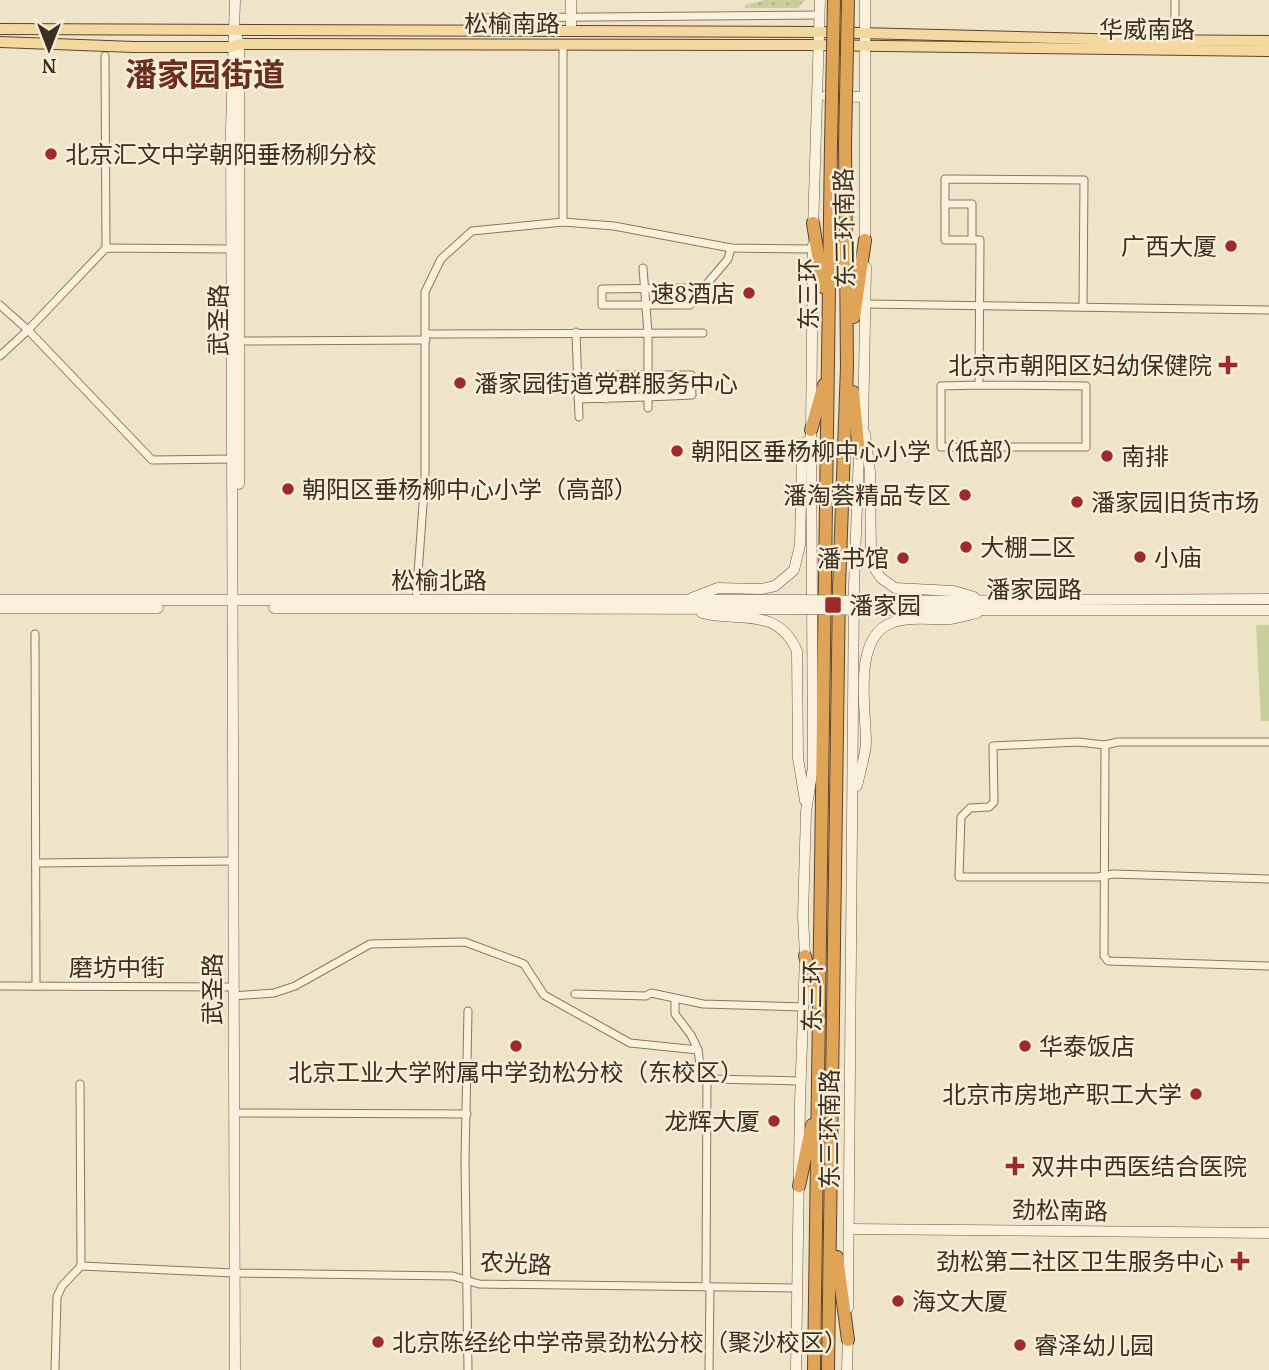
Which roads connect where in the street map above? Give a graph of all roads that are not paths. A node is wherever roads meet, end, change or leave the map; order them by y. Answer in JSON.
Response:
{"nodes":[{"id":1,"x":235,"y":0,"type":"edge"},
{"id":2,"x":571,"y":0,"type":"edge"},
{"id":3,"x":820,"y":0,"type":"edge"},
{"id":4,"x":834,"y":0,"type":"edge"},
{"id":5,"x":848,"y":0,"type":"edge"},
{"id":6,"x":865,"y":0,"type":"edge"},
{"id":7,"x":1175,"y":0,"type":"edge"},
{"id":8,"x":820,"y":15,"type":"junction"},
{"id":9,"x":571,"y":17,"type":"junction"},
{"id":10,"x":469,"y":18,"type":"dead end"},
{"id":11,"x":0,"y":29,"type":"edge"},
{"id":12,"x":235,"y":31,"type":"junction"},
{"id":13,"x":571,"y":31,"type":"junction"},
{"id":14,"x":820,"y":32,"type":"junction"},
{"id":15,"x":865,"y":33,"type":"junction"},
{"id":16,"x":1175,"y":41,"type":"junction"},
{"id":17,"x":1269,"y":41,"type":"edge"},
{"id":18,"x":0,"y":42,"type":"edge"},
{"id":19,"x":563,"y":44,"type":"junction"},
{"id":20,"x":820,"y":45,"type":"junction"},
{"id":21,"x":235,"y":46,"type":"junction"},
{"id":22,"x":865,"y":47,"type":"junction"},
{"id":23,"x":1025,"y":49,"type":"joint"},
{"id":24,"x":1269,"y":51,"type":"edge"},
{"id":25,"x":105,"y":56,"type":"dead end"},
{"id":26,"x":819,"y":96,"type":"junction"},
{"id":27,"x":864,"y":97,"type":"junction"},
{"id":28,"x":945,"y":204,"type":"junction"},
{"id":29,"x":563,"y":222,"type":"junction"},
{"id":30,"x":813,"y":223,"type":"junction"},
{"id":31,"x":865,"y":240,"type":"junction"},
{"id":32,"x":972,"y":240,"type":"junction"},
{"id":33,"x":106,"y":248,"type":"junction"},
{"id":34,"x":731,"y":248,"type":"junction"},
{"id":35,"x":232,"y":249,"type":"junction"},
{"id":36,"x":813,"y":249,"type":"junction"},
{"id":37,"x":643,"y":268,"type":"dead end"},
{"id":38,"x":644,"y":288,"type":"junction"},
{"id":39,"x":690,"y":288,"type":"junction"},
{"id":40,"x":646,"y":304,"type":"junction"},
{"id":41,"x":866,"y":304,"type":"junction"},
{"id":42,"x":0,"y":305,"type":"edge"},
{"id":43,"x":979,"y":306,"type":"junction"},
{"id":44,"x":1083,"y":307,"type":"junction"},
{"id":45,"x":1269,"y":310,"type":"edge"},
{"id":46,"x":829,"y":322,"type":"junction"},
{"id":47,"x":28,"y":330,"type":"junction"},
{"id":48,"x":576,"y":332,"type":"junction"},
{"id":49,"x":648,"y":333,"type":"junction"},
{"id":50,"x":703,"y":333,"type":"dead end"},
{"id":51,"x":426,"y":337,"type":"junction"},
{"id":52,"x":239,"y":341,"type":"junction"},
{"id":53,"x":848,"y":341,"type":"junction"},
{"id":54,"x":0,"y":356,"type":"edge"},
{"id":55,"x":847,"y":366,"type":"junction"},
{"id":56,"x":829,"y":368,"type":"junction"},
{"id":57,"x":648,"y":376,"type":"junction"},
{"id":58,"x":979,"y":385,"type":"junction"},
{"id":59,"x":648,"y":397,"type":"junction"},
{"id":60,"x":578,"y":399,"type":"junction"},
{"id":61,"x":606,"y":399,"type":"junction"},
{"id":62,"x":648,"y":408,"type":"dead end"},
{"id":63,"x":579,"y":417,"type":"dead end"},
{"id":64,"x":863,"y":427,"type":"junction"},
{"id":65,"x":811,"y":430,"type":"junction"},
{"id":66,"x":859,"y":454,"type":"junction"},
{"id":67,"x":232,"y":459,"type":"junction"},
{"id":68,"x":832,"y":588,"type":"junction"},
{"id":69,"x":0,"y":600,"type":"edge"},
{"id":70,"x":984,"y":600,"type":"junction"},
{"id":71,"x":1269,"y":600,"type":"edge"},
{"id":72,"x":416,"y":601,"type":"junction"},
{"id":73,"x":234,"y":604,"type":"junction"},
{"id":74,"x":687,"y":605,"type":"junction"},
{"id":75,"x":878,"y":605,"type":"junction"},
{"id":76,"x":0,"y":608,"type":"edge"},
{"id":77,"x":992,"y":609,"type":"junction"},
{"id":78,"x":1269,"y":610,"type":"edge"},
{"id":79,"x":832,"y":623,"type":"junction"},
{"id":80,"x":35,"y":635,"type":"dead end"},
{"id":81,"x":1269,"y":742,"type":"edge"},
{"id":82,"x":1105,"y":745,"type":"junction"},
{"id":83,"x":853,"y":803,"type":"junction"},
{"id":84,"x":806,"y":812,"type":"junction"},
{"id":85,"x":233,"y":861,"type":"junction"},
{"id":86,"x":36,"y":863,"type":"junction"},
{"id":87,"x":1105,"y":875,"type":"junction"},
{"id":88,"x":1269,"y":879,"type":"edge"},
{"id":89,"x":805,"y":956,"type":"junction"},
{"id":90,"x":1269,"y":966,"type":"edge"},
{"id":91,"x":0,"y":986,"type":"edge"},
{"id":92,"x":36,"y":986,"type":"junction"},
{"id":93,"x":233,"y":991,"type":"junction"},
{"id":94,"x":575,"y":995,"type":"dead end"},
{"id":95,"x":675,"y":1000,"type":"junction"},
{"id":96,"x":803,"y":1007,"type":"junction"},
{"id":97,"x":819,"y":1008,"type":"junction"},
{"id":98,"x":468,"y":1011,"type":"dead end"},
{"id":99,"x":698,"y":1051,"type":"junction"},
{"id":100,"x":706,"y":1071,"type":"junction"},
{"id":101,"x":800,"y":1081,"type":"junction"},
{"id":102,"x":80,"y":1084,"type":"dead end"},
{"id":103,"x":818,"y":1097,"type":"junction"},
{"id":104,"x":234,"y":1113,"type":"junction"},
{"id":105,"x":467,"y":1114,"type":"junction"},
{"id":106,"x":799,"y":1186,"type":"junction"},
{"id":107,"x":832,"y":1213,"type":"junction"},
{"id":108,"x":850,"y":1229,"type":"junction"},
{"id":109,"x":1269,"y":1233,"type":"edge"},
{"id":110,"x":81,"y":1266,"type":"junction"},
{"id":111,"x":234,"y":1273,"type":"junction"},
{"id":112,"x":466,"y":1280,"type":"junction"},
{"id":113,"x":708,"y":1287,"type":"junction"},
{"id":114,"x":797,"y":1288,"type":"junction"},
{"id":115,"x":848,"y":1340,"type":"junction"},
{"id":116,"x":55,"y":1370,"type":"edge"},
{"id":117,"x":234,"y":1370,"type":"edge"},
{"id":118,"x":468,"y":1370,"type":"edge"},
{"id":119,"x":709,"y":1370,"type":"edge"},
{"id":120,"x":796,"y":1370,"type":"edge"},
{"id":121,"x":814,"y":1370,"type":"edge"},
{"id":122,"x":828,"y":1370,"type":"edge"},
{"id":123,"x":847,"y":1370,"type":"edge"}],
"edges":[{"from":1,"to":12,"type":"street"},
{"from":2,"to":9,"type":"street"},
{"from":3,"to":8,"type":"street","name":"东三环南路"},
{"from":4,"to":46,"type":"highway","name":"东三环","bridge":true},
{"from":5,"to":53,"type":"highway","name":"东三环","bridge":true},
{"from":6,"to":15,"type":"street","name":"东三环南路"},
{"from":7,"to":16,"type":"street"},
{"from":8,"to":9,"type":"street"},
{"from":8,"to":14,"type":"street","name":"东三环南路"},
{"from":9,"to":10,"type":"street"},
{"from":9,"to":13,"type":"street"},
{"from":11,"to":12,"type":"main road","name":"松榆南路"},
{"from":12,"to":13,"type":"main road","name":"松榆南路"},
{"from":12,"to":21,"type":"street"},
{"from":13,"to":14,"type":"main road","name":"松榆南路"},
{"from":14,"to":15,"type":"main road","name":"松榆南路"},
{"from":14,"to":20,"type":"street","name":"东三环南路"},
{"from":15,"to":16,"type":"main road","name":"华威南路"},
{"from":15,"to":22,"type":"street","name":"东三环南路"},
{"from":16,"to":17,"type":"main road","name":"华威南路"},
{"from":18,"to":21,"type":"main road","name":"松榆南路"},
{"from":19,"to":20,"type":"main road","name":"松榆南路"},
{"from":19,"to":21,"type":"main road","name":"松榆南路"},
{"from":19,"to":29,"type":"street"},
{"from":20,"to":22,"type":"main road","name":"松榆南路"},
{"from":20,"to":26,"type":"street","name":"东三环南路"},
{"from":21,"to":35,"type":"street","name":"武圣路"},
{"from":21,"to":52,"type":"street","name":"武圣路"},
{"from":22,"to":23,"type":"main road","name":"松榆南路"},
{"from":22,"to":27,"type":"street","name":"东三环南路"},
{"from":23,"to":24,"type":"main road","name":"华威南路"},
{"from":25,"to":33,"type":"street"},
{"from":26,"to":27,"type":"street"},
{"from":26,"to":30,"type":"street","name":"东三环南路"},
{"from":27,"to":31,"type":"street","name":"东三环南路"},
{"from":28,"to":32,"type":"street"},
{"from":28,"to":32,"type":"street"},
{"from":28,"to":44,"type":"street"},
{"from":29,"to":34,"type":"street"},
{"from":29,"to":51,"type":"street"},
{"from":30,"to":36,"type":"street","name":"东三环南路"},
{"from":30,"to":46,"type":"highway"},
{"from":31,"to":41,"type":"street","name":"东三环南路"},
{"from":31,"to":53,"type":"highway"},
{"from":32,"to":43,"type":"street"},
{"from":33,"to":35,"type":"street"},
{"from":33,"to":47,"type":"street"},
{"from":34,"to":36,"type":"street"},
{"from":34,"to":39,"type":"street"},
{"from":35,"to":67,"type":"street","name":"武圣路"},
{"from":36,"to":65,"type":"street","name":"东三环南路"},
{"from":37,"to":38,"type":"street"},
{"from":38,"to":39,"type":"street"},
{"from":38,"to":40,"type":"street"},
{"from":38,"to":40,"type":"street"},
{"from":39,"to":40,"type":"street"},
{"from":40,"to":49,"type":"street"},
{"from":41,"to":43,"type":"street"},
{"from":41,"to":64,"type":"street","name":"东三环南路"},
{"from":42,"to":47,"type":"street"},
{"from":43,"to":44,"type":"street"},
{"from":43,"to":58,"type":"street"},
{"from":44,"to":45,"type":"street"},
{"from":46,"to":56,"type":"highway","name":"东三环"},
{"from":47,"to":54,"type":"street"},
{"from":47,"to":67,"type":"street"},
{"from":48,"to":49,"type":"street"},
{"from":48,"to":51,"type":"street"},
{"from":48,"to":60,"type":"street"},
{"from":49,"to":50,"type":"street"},
{"from":49,"to":57,"type":"street"},
{"from":51,"to":52,"type":"street"},
{"from":51,"to":72,"type":"street"},
{"from":52,"to":73,"type":"street","name":"武圣路"},
{"from":53,"to":55,"type":"highway","name":"东三环"},
{"from":55,"to":66,"type":"highway"},
{"from":55,"to":68,"type":"highway","name":"东三环"},
{"from":56,"to":65,"type":"highway"},
{"from":56,"to":68,"type":"highway","name":"东三环"},
{"from":57,"to":59,"type":"street"},
{"from":57,"to":59,"type":"street"},
{"from":57,"to":61,"type":"street"},
{"from":58,"to":58,"type":"street"},
{"from":59,"to":61,"type":"street"},
{"from":59,"to":62,"type":"street"},
{"from":60,"to":61,"type":"street"},
{"from":60,"to":63,"type":"street"},
{"from":64,"to":66,"type":"street","name":"东三环南路"},
{"from":64,"to":70,"type":"street"},
{"from":65,"to":74,"type":"street"},
{"from":65,"to":84,"type":"street"},
{"from":66,"to":83,"type":"street","name":"东三环南路"},
{"from":67,"to":73,"type":"street","name":"武圣路"},
{"from":68,"to":79,"type":"highway"},
{"from":69,"to":73,"type":"street","name":"松榆北路"},
{"from":70,"to":71,"type":"street","name":"潘家园路"},
{"from":70,"to":75,"type":"street","name":"潘家园路"},
{"from":72,"to":73,"type":"street","name":"松榆北路"},
{"from":72,"to":74,"type":"street","name":"松榆北路"},
{"from":73,"to":74,"type":"street","name":"松榆北路"},
{"from":73,"to":76,"type":"street","name":"松榆北路"},
{"from":73,"to":85,"type":"street","name":"武圣路"},
{"from":74,"to":75,"type":"street","name":"松榆北路","bridge":true},
{"from":74,"to":84,"type":"street"},
{"from":75,"to":77,"type":"street","name":"潘家园路"},
{"from":77,"to":78,"type":"street","name":"潘家园路"},
{"from":77,"to":83,"type":"street"},
{"from":79,"to":97,"type":"highway","name":"东三环"},
{"from":79,"to":107,"type":"highway","name":"东三环"},
{"from":80,"to":86,"type":"street"},
{"from":81,"to":82,"type":"street"},
{"from":82,"to":87,"type":"street"},
{"from":82,"to":87,"type":"street"},
{"from":83,"to":108,"type":"street","name":"东三环南路"},
{"from":84,"to":89,"type":"street","name":"东三环南路"},
{"from":85,"to":86,"type":"street"},
{"from":85,"to":93,"type":"street","name":"武圣路"},
{"from":86,"to":92,"type":"street"},
{"from":87,"to":88,"type":"street"},
{"from":87,"to":90,"type":"street"},
{"from":89,"to":96,"type":"street","name":"东三环南路"},
{"from":89,"to":97,"type":"highway"},
{"from":91,"to":92,"type":"street","name":"磨坊中街"},
{"from":92,"to":93,"type":"street","name":"磨坊中街"},
{"from":93,"to":99,"type":"street","name":"磨坊中街"},
{"from":93,"to":104,"type":"street","name":"武圣路"},
{"from":94,"to":95,"type":"street"},
{"from":95,"to":96,"type":"street"},
{"from":95,"to":99,"type":"street"},
{"from":96,"to":101,"type":"street","name":"东三环南路"},
{"from":97,"to":103,"type":"highway","name":"东三环"},
{"from":98,"to":105,"type":"street"},
{"from":99,"to":100,"type":"street"},
{"from":100,"to":101,"type":"street"},
{"from":100,"to":113,"type":"street"},
{"from":101,"to":106,"type":"street","name":"东三环南路"},
{"from":102,"to":110,"type":"street"},
{"from":103,"to":106,"type":"highway"},
{"from":103,"to":121,"type":"highway","name":"东三环"},
{"from":104,"to":105,"type":"street"},
{"from":104,"to":111,"type":"street","name":"武圣路"},
{"from":105,"to":112,"type":"street"},
{"from":106,"to":114,"type":"street","name":"东三环南路"},
{"from":107,"to":115,"type":"highway"},
{"from":107,"to":122,"type":"highway","name":"东三环"},
{"from":108,"to":109,"type":"street","name":"劲松南路"},
{"from":108,"to":115,"type":"street","name":"东三环南路"},
{"from":110,"to":111,"type":"street","name":"农光路"},
{"from":110,"to":116,"type":"street"},
{"from":111,"to":112,"type":"street","name":"农光路"},
{"from":111,"to":117,"type":"street","name":"武圣路"},
{"from":112,"to":113,"type":"street","name":"农光路"},
{"from":112,"to":118,"type":"street"},
{"from":113,"to":114,"type":"street","name":"农光路"},
{"from":113,"to":119,"type":"street"},
{"from":114,"to":120,"type":"street","name":"东三环南路"},
{"from":115,"to":123,"type":"street","name":"东三环南路"}]}
